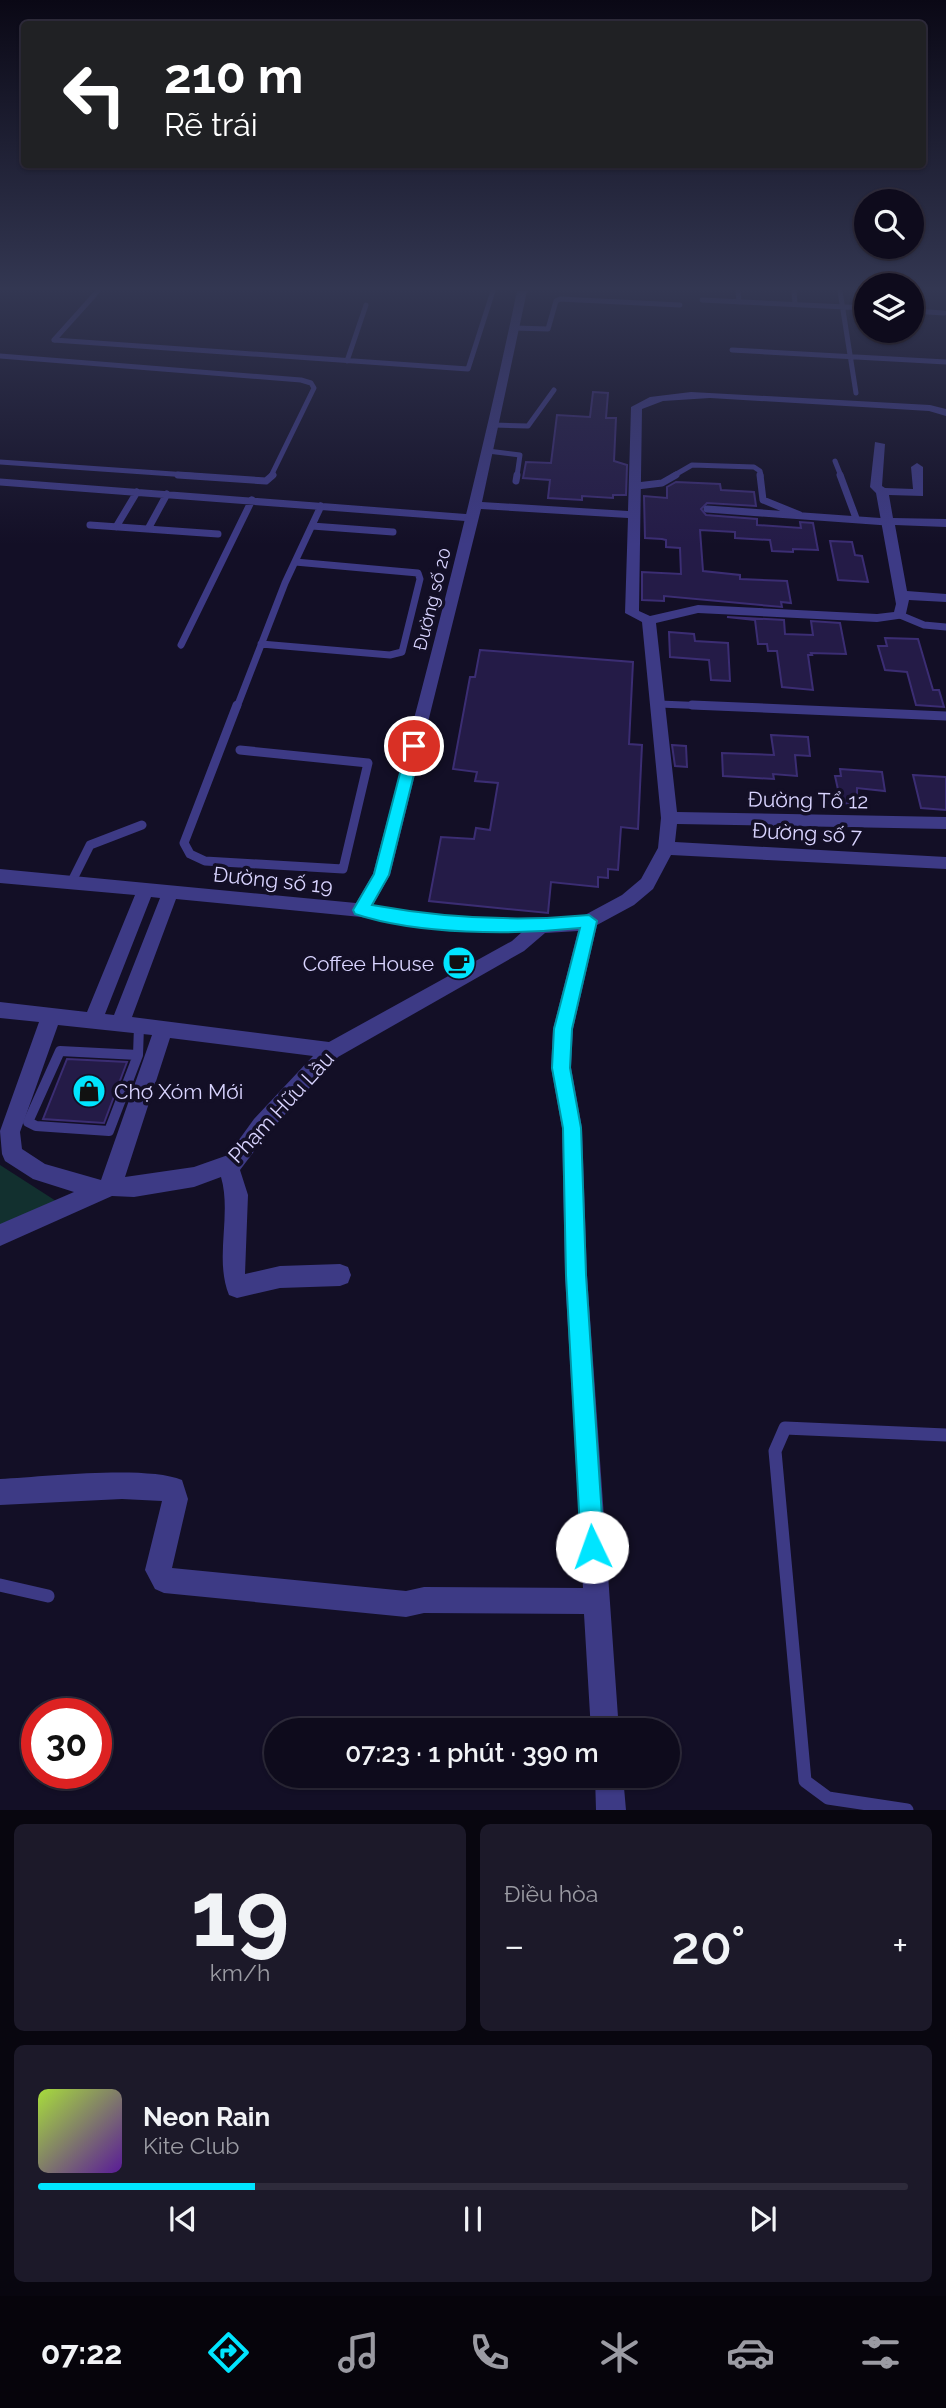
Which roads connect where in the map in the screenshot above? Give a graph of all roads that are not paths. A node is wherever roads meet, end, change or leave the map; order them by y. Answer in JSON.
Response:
{"nodes":[{"id":1,"x":244,"y":375,"type":"edge"},
{"id":2,"x":505,"y":375,"type":"edge"},
{"id":3,"x":853,"y":375,"type":"edge"},
{"id":4,"x":554,"y":390,"type":"dead end"},
{"id":5,"x":856,"y":393,"type":"dead end"},
{"id":6,"x":946,"y":413,"type":"edge"},
{"id":7,"x":494,"y":425,"type":"junction"},
{"id":8,"x":878,"y":444,"type":"dead end"},
{"id":9,"x":488,"y":450,"type":"junction"},
{"id":10,"x":835,"y":461,"type":"dead end"},
{"id":11,"x":0,"y":462,"type":"edge"},
{"id":12,"x":917,"y":467,"type":"dead end"},
{"id":13,"x":516,"y":481,"type":"dead end"},
{"id":14,"x":0,"y":482,"type":"edge"},
{"id":15,"x":637,"y":486,"type":"junction"},
{"id":16,"x":882,"y":491,"type":"junction"},
{"id":17,"x":137,"y":492,"type":"junction"},
{"id":18,"x":167,"y":494,"type":"junction"},
{"id":19,"x":252,"y":500,"type":"junction"},
{"id":20,"x":321,"y":506,"type":"junction"},
{"id":21,"x":707,"y":509,"type":"dead end"},
{"id":22,"x":473,"y":511,"type":"junction"},
{"id":23,"x":636,"y":515,"type":"junction"},
{"id":24,"x":800,"y":515,"type":"junction"},
{"id":25,"x":856,"y":518,"type":"junction"},
{"id":26,"x":887,"y":522,"type":"junction"},
{"id":27,"x":946,"y":523,"type":"edge"},
{"id":28,"x":90,"y":525,"type":"dead end"},
{"id":29,"x":312,"y":526,"type":"junction"},
{"id":30,"x":116,"y":527,"type":"junction"},
{"id":31,"x":148,"y":529,"type":"junction"},
{"id":32,"x":393,"y":532,"type":"dead end"},
{"id":33,"x":218,"y":534,"type":"dead end"},
{"id":34,"x":295,"y":562,"type":"junction"},
{"id":35,"x":902,"y":595,"type":"junction"},
{"id":36,"x":946,"y":598,"type":"edge"},
{"id":37,"x":900,"y":615,"type":"junction"},
{"id":38,"x":649,"y":620,"type":"junction"},
{"id":39,"x":946,"y":626,"type":"edge"},
{"id":40,"x":261,"y":644,"type":"junction"},
{"id":41,"x":181,"y":645,"type":"dead end"},
{"id":42,"x":659,"y":704,"type":"junction"},
{"id":43,"x":946,"y":716,"type":"edge"},
{"id":44,"x":240,"y":750,"type":"dead end"},
{"id":45,"x":669,"y":818,"type":"junction"},
{"id":46,"x":946,"y":823,"type":"edge"},
{"id":47,"x":142,"y":825,"type":"dead end"},
{"id":48,"x":666,"y":848,"type":"junction"},
{"id":49,"x":946,"y":863,"type":"edge"},
{"id":50,"x":0,"y":876,"type":"edge"},
{"id":51,"x":71,"y":883,"type":"junction"},
{"id":52,"x":145,"y":891,"type":"junction"},
{"id":53,"x":170,"y":893,"type":"junction"},
{"id":54,"x":361,"y":910,"type":"junction"},
{"id":55,"x":589,"y":921,"type":"junction"},
{"id":56,"x":541,"y":926,"type":"junction"},
{"id":57,"x":0,"y":1010,"type":"edge"},
{"id":58,"x":51,"y":1016,"type":"junction"},
{"id":59,"x":93,"y":1021,"type":"junction"},
{"id":60,"x":129,"y":1025,"type":"junction"},
{"id":61,"x":164,"y":1028,"type":"junction"},
{"id":62,"x":331,"y":1051,"type":"junction"},
{"id":63,"x":138,"y":1055,"type":"junction"},
{"id":64,"x":228,"y":1165,"type":"junction"},
{"id":65,"x":106,"y":1188,"type":"junction"},
{"id":66,"x":0,"y":1235,"type":"edge"},
{"id":67,"x":340,"y":1275,"type":"dead end"},
{"id":68,"x":946,"y":1435,"type":"edge"},
{"id":69,"x":0,"y":1492,"type":"edge"},
{"id":70,"x":0,"y":1585,"type":"edge"},
{"id":71,"x":48,"y":1596,"type":"dead end"},
{"id":72,"x":596,"y":1601,"type":"junction"},
{"id":73,"x":604,"y":1718,"type":"edge"},
{"id":74,"x":610,"y":1788,"type":"edge"},
{"id":75,"x":611,"y":1810,"type":"edge"},
{"id":76,"x":907,"y":1810,"type":"edge"}],
"edges":[{"from":1,"to":11,"type":"lane"},
{"from":2,"to":7,"type":"street","name":"Đường số 20"},
{"from":3,"to":5,"type":"lane"},
{"from":4,"to":7,"type":"lane"},
{"from":6,"to":15,"type":"street"},
{"from":7,"to":9,"type":"street","name":"Đường số 20"},
{"from":8,"to":16,"type":"street"},
{"from":9,"to":13,"type":"lane"},
{"from":9,"to":22,"type":"street","name":"Đường số 20"},
{"from":10,"to":25,"type":"lane"},
{"from":12,"to":16,"type":"street"},
{"from":14,"to":17,"type":"lane"},
{"from":15,"to":23,"type":"street"},
{"from":15,"to":24,"type":"lane"},
{"from":16,"to":26,"type":"street"},
{"from":17,"to":18,"type":"lane"},
{"from":17,"to":30,"type":"lane"},
{"from":18,"to":19,"type":"lane"},
{"from":18,"to":31,"type":"lane"},
{"from":19,"to":20,"type":"lane"},
{"from":19,"to":41,"type":"lane"},
{"from":20,"to":22,"type":"lane"},
{"from":20,"to":29,"type":"lane"},
{"from":21,"to":24,"type":"lane"},
{"from":22,"to":23,"type":"street"},
{"from":22,"to":54,"type":"street","name":"Đường số 20"},
{"from":23,"to":38,"type":"street"},
{"from":24,"to":25,"type":"lane"},
{"from":25,"to":26,"type":"lane"},
{"from":26,"to":27,"type":"street"},
{"from":26,"to":35,"type":"street"},
{"from":28,"to":30,"type":"lane"},
{"from":29,"to":32,"type":"lane"},
{"from":29,"to":34,"type":"lane"},
{"from":30,"to":31,"type":"lane"},
{"from":31,"to":33,"type":"lane"},
{"from":34,"to":40,"type":"lane"},
{"from":34,"to":40,"type":"lane"},
{"from":35,"to":36,"type":"street"},
{"from":35,"to":37,"type":"street"},
{"from":37,"to":38,"type":"street"},
{"from":37,"to":39,"type":"lane"},
{"from":38,"to":42,"type":"street"},
{"from":40,"to":44,"type":"lane"},
{"from":42,"to":43,"type":"lane"},
{"from":42,"to":45,"type":"street"},
{"from":45,"to":46,"type":"street","name":"Đường Tổ 12"},
{"from":45,"to":48,"type":"street"},
{"from":47,"to":51,"type":"lane"},
{"from":48,"to":49,"type":"street","name":"Đường số 7"},
{"from":48,"to":55,"type":"street"},
{"from":50,"to":51,"type":"street","name":"Đường số 19"},
{"from":51,"to":52,"type":"street","name":"Đường số 19"},
{"from":52,"to":53,"type":"street","name":"Đường số 19"},
{"from":52,"to":59,"type":"street"},
{"from":53,"to":54,"type":"street","name":"Đường số 19"},
{"from":53,"to":60,"type":"street"},
{"from":54,"to":56,"type":"street","name":"Đường số 19"},
{"from":55,"to":56,"type":"street","name":"Đường số 19"},
{"from":55,"to":72,"type":"street"},
{"from":56,"to":62,"type":"street","name":"Phạm Hữu Lầu"},
{"from":57,"to":58,"type":"street"},
{"from":58,"to":59,"type":"street"},
{"from":58,"to":65,"type":"street"},
{"from":59,"to":60,"type":"street"},
{"from":60,"to":61,"type":"street"},
{"from":60,"to":63,"type":"lane"},
{"from":61,"to":62,"type":"street"},
{"from":61,"to":65,"type":"street"},
{"from":62,"to":64,"type":"street","name":"Phạm Hữu Lầu"},
{"from":63,"to":63,"type":"lane"},
{"from":64,"to":65,"type":"street","name":"Phạm Hữu Lầu"},
{"from":64,"to":67,"type":"street"},
{"from":65,"to":66,"type":"street","name":"Phạm Hữu Lầu"},
{"from":68,"to":76,"type":"lane"},
{"from":69,"to":72,"type":"street"},
{"from":70,"to":71,"type":"lane"},
{"from":72,"to":73,"type":"street"},
{"from":74,"to":75,"type":"street"}]}
